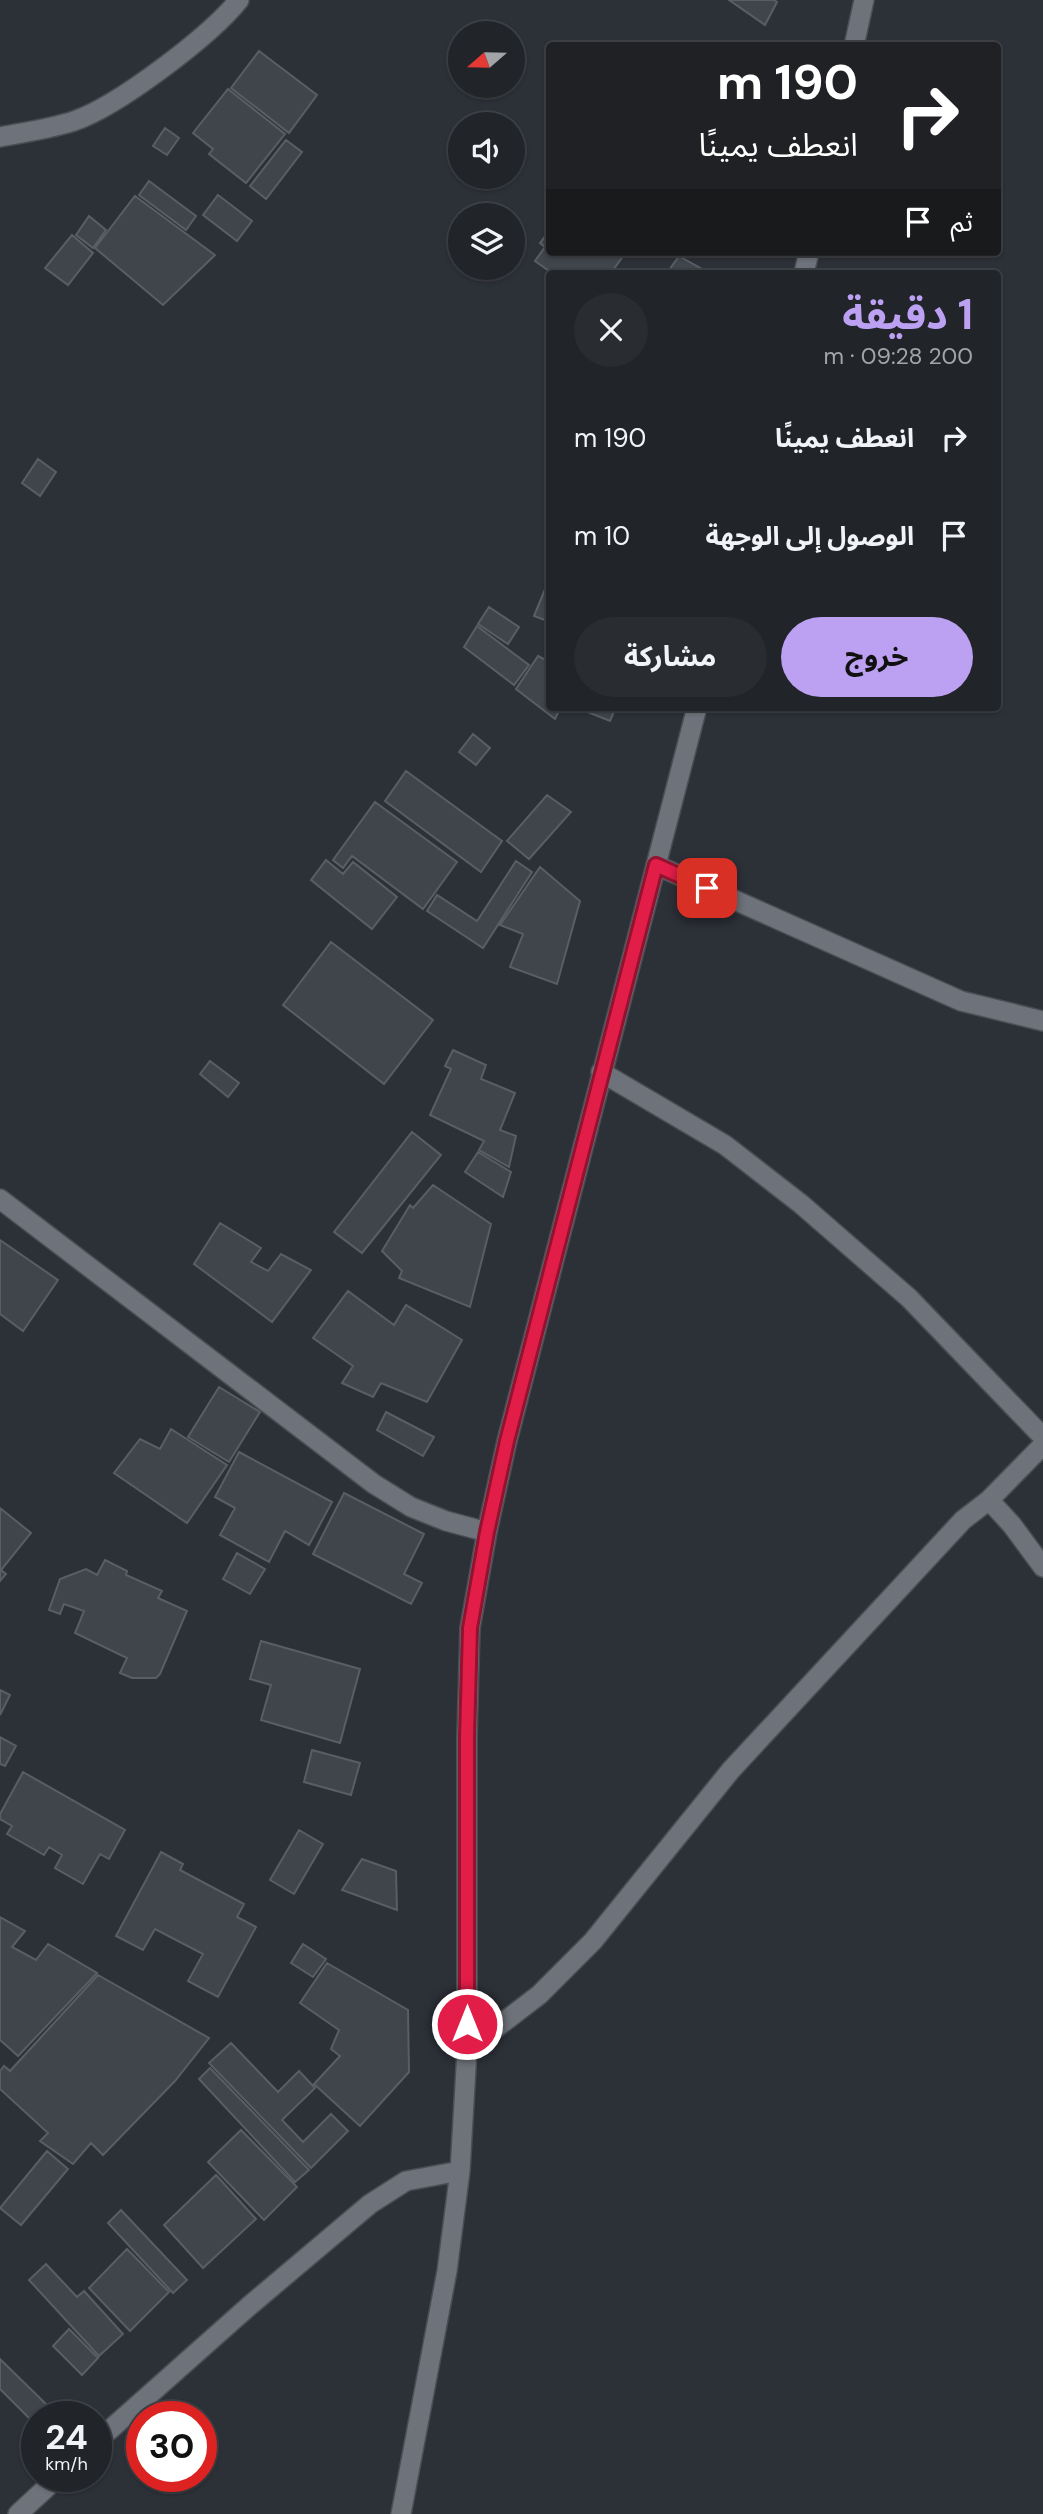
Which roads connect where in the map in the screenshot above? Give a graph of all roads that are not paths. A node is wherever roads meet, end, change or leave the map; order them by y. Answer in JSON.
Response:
{"nodes":[{"id":1,"x":239,"y":0,"type":"edge"},
{"id":2,"x":864,"y":0,"type":"edge"},
{"id":3,"x":855,"y":42,"type":"edge"},
{"id":4,"x":0,"y":137,"type":"edge"},
{"id":5,"x":696,"y":711,"type":"edge"},
{"id":6,"x":656,"y":865,"type":"junction"},
{"id":7,"x":1043,"y":1021,"type":"edge"},
{"id":8,"x":601,"y":1072,"type":"junction"},
{"id":9,"x":0,"y":1199,"type":"edge"},
{"id":10,"x":1043,"y":1437,"type":"edge"},
{"id":11,"x":1043,"y":1445,"type":"edge"},
{"id":12,"x":989,"y":1500,"type":"junction"},
{"id":13,"x":487,"y":1532,"type":"junction"},
{"id":14,"x":1043,"y":1567,"type":"edge"},
{"id":15,"x":467,"y":2050,"type":"junction"},
{"id":16,"x":460,"y":2171,"type":"junction"},
{"id":17,"x":112,"y":2428,"type":"edge"},
{"id":18,"x":42,"y":2492,"type":"edge"},
{"id":19,"x":18,"y":2514,"type":"edge"},
{"id":20,"x":401,"y":2514,"type":"edge"}],
"edges":[{"from":1,"to":4,"type":"street"},
{"from":2,"to":3,"type":"street"},
{"from":5,"to":6,"type":"street"},
{"from":6,"to":7,"type":"street"},
{"from":6,"to":8,"type":"street"},
{"from":8,"to":10,"type":"street"},
{"from":8,"to":13,"type":"street"},
{"from":9,"to":13,"type":"street"},
{"from":11,"to":12,"type":"street"},
{"from":12,"to":14,"type":"street"},
{"from":12,"to":15,"type":"street"},
{"from":13,"to":15,"type":"street"},
{"from":15,"to":16,"type":"street"},
{"from":16,"to":17,"type":"street"},
{"from":16,"to":20,"type":"street"},
{"from":18,"to":19,"type":"street"}]}
